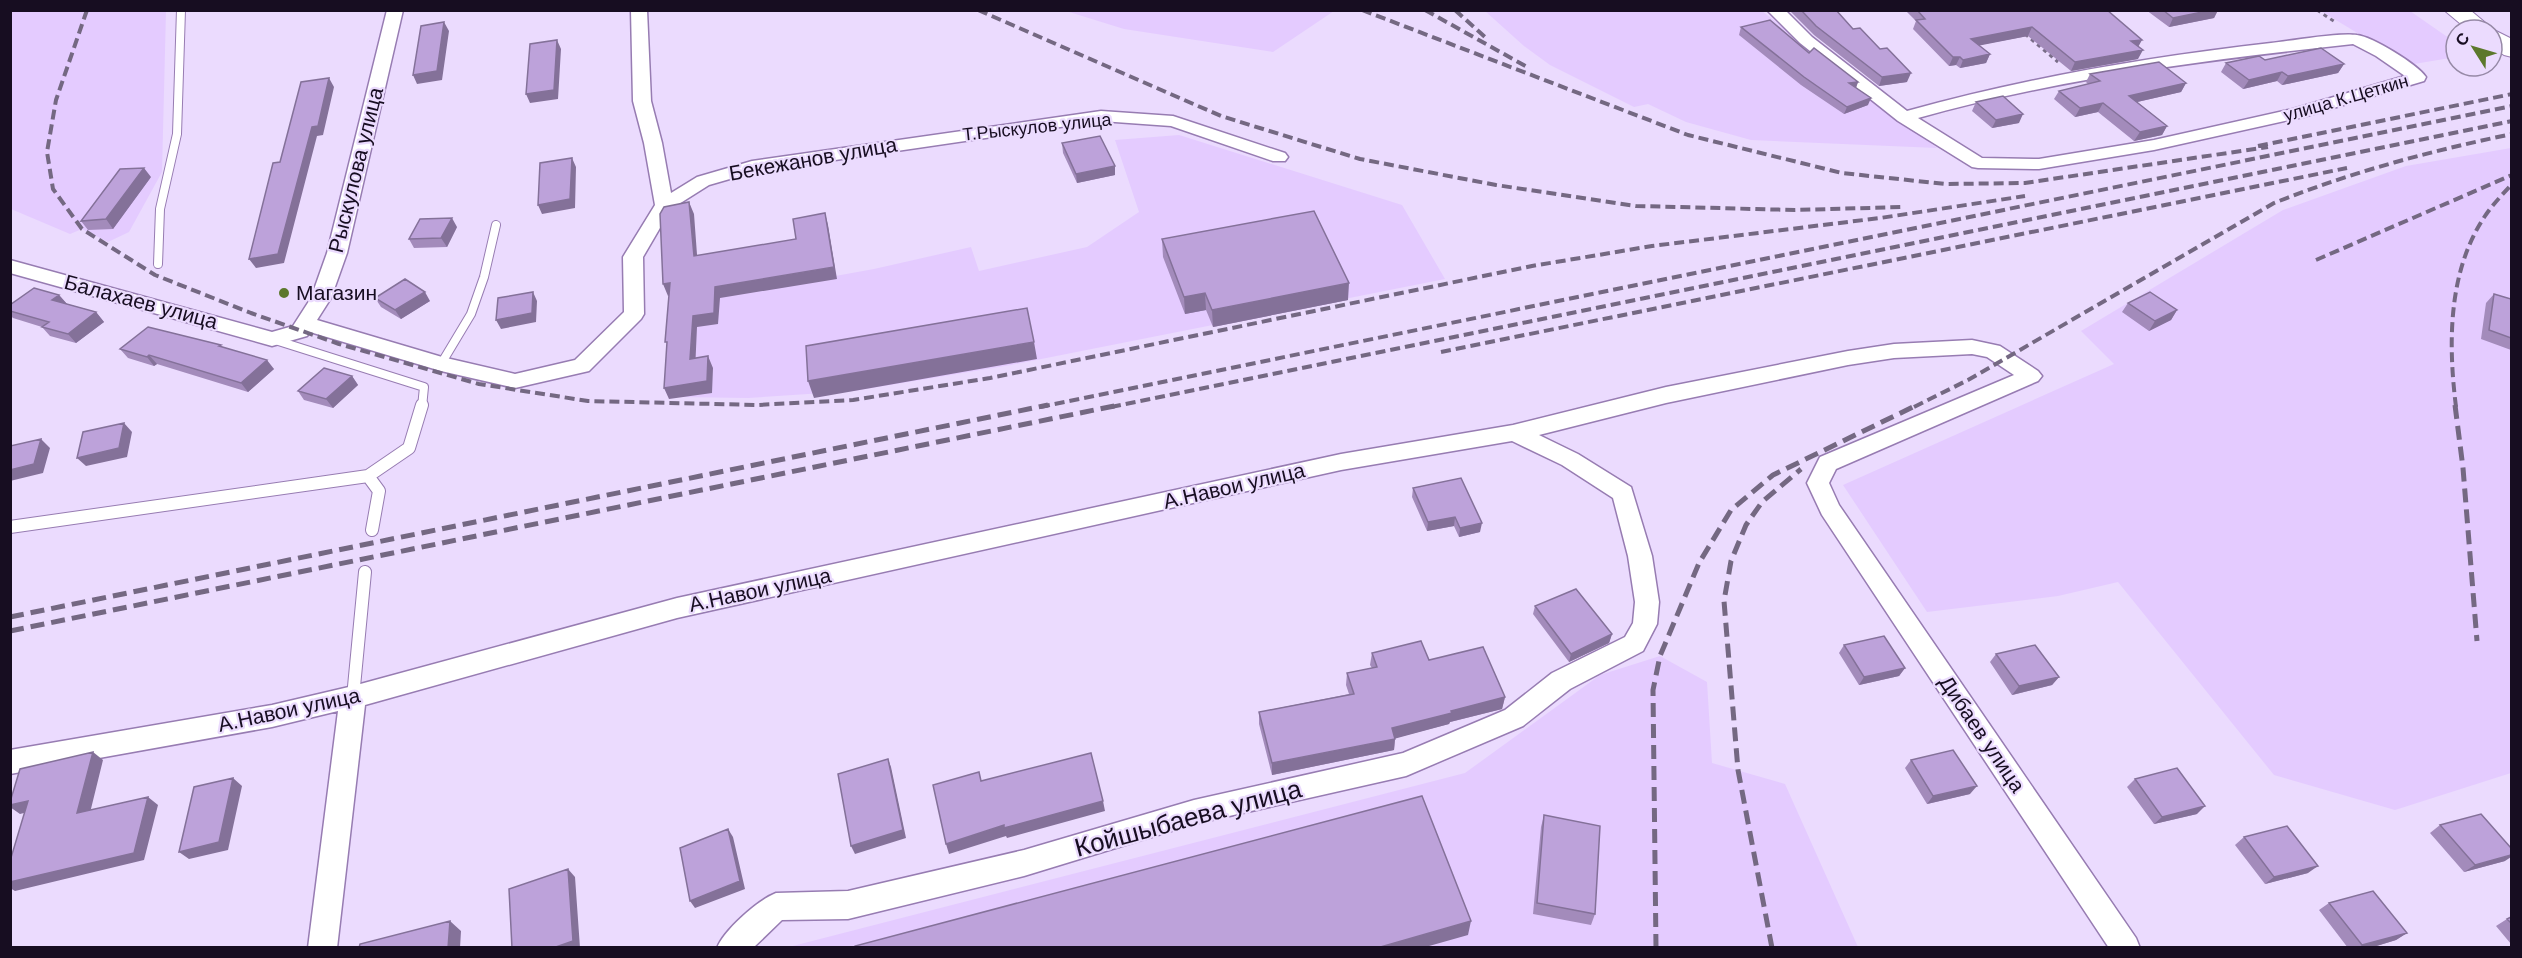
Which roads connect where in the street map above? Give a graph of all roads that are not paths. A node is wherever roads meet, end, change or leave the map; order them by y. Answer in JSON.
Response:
{"nodes":[{"id":1,"x":181,"y":10,"type":"edge"},
{"id":2,"x":395,"y":10,"type":"edge"},
{"id":3,"x":639,"y":10,"type":"edge"},
{"id":4,"x":1775,"y":10,"type":"edge"},
{"id":5,"x":1904,"y":117,"type":"junction"},
{"id":6,"x":933,"y":139,"type":"joint"},
{"id":7,"x":1279,"y":157,"type":"dead end"},
{"id":8,"x":664,"y":205,"type":"junction"},
{"id":9,"x":496,"y":225,"type":"dead end"},
{"id":10,"x":158,"y":264,"type":"dead end"},
{"id":11,"x":10,"y":266,"type":"edge"},
{"id":12,"x":305,"y":323,"type":"junction"},
{"id":13,"x":272,"y":339,"type":"junction"},
{"id":14,"x":441,"y":364,"type":"junction"},
{"id":15,"x":1513,"y":432,"type":"junction"},
{"id":16,"x":368,"y":476,"type":"junction"},
{"id":17,"x":1838,"y":520,"type":"joint"},
{"id":18,"x":10,"y":527,"type":"edge"},
{"id":19,"x":372,"y":530,"type":"dead end"},
{"id":20,"x":365,"y":572,"type":"dead end"},
{"id":21,"x":353,"y":697,"type":"junction"},
{"id":22,"x":10,"y":762,"type":"edge"},
{"id":23,"x":322,"y":948,"type":"edge"},
{"id":24,"x":731,"y":948,"type":"edge"},
{"id":25,"x":2126,"y":948,"type":"edge"}],
"edges":[{"from":1,"to":10,"type":"lane"},
{"from":2,"to":12,"type":"street","name":"Рыскулова улица"},
{"from":3,"to":8,"type":"street"},
{"from":4,"to":5,"type":"street"},
{"from":5,"to":5,"type":"street","name":"улица К.Цеткин"},
{"from":6,"to":7,"type":"street","name":"Т.Рыскулов улица"},
{"from":6,"to":8,"type":"street","name":"Бекежанов улица"},
{"from":8,"to":14,"type":"street","name":"Бекежанов улица"},
{"from":9,"to":14,"type":"lane"},
{"from":11,"to":13,"type":"street","name":"Балахаев улица"},
{"from":12,"to":13,"type":"street","name":"Рыскулова улица"},
{"from":12,"to":14,"type":"street"},
{"from":13,"to":16,"type":"lane"},
{"from":15,"to":17,"type":"street","name":"А.Навои улица"},
{"from":15,"to":21,"type":"street","name":"А.Навои улица"},
{"from":15,"to":24,"type":"street","name":"Койшыбаева улица"},
{"from":16,"to":18,"type":"lane"},
{"from":16,"to":19,"type":"lane"},
{"from":17,"to":25,"type":"street","name":"Дибаев улица"},
{"from":20,"to":21,"type":"lane"},
{"from":21,"to":22,"type":"street","name":"А.Навои улица"},
{"from":21,"to":23,"type":"street"}]}
